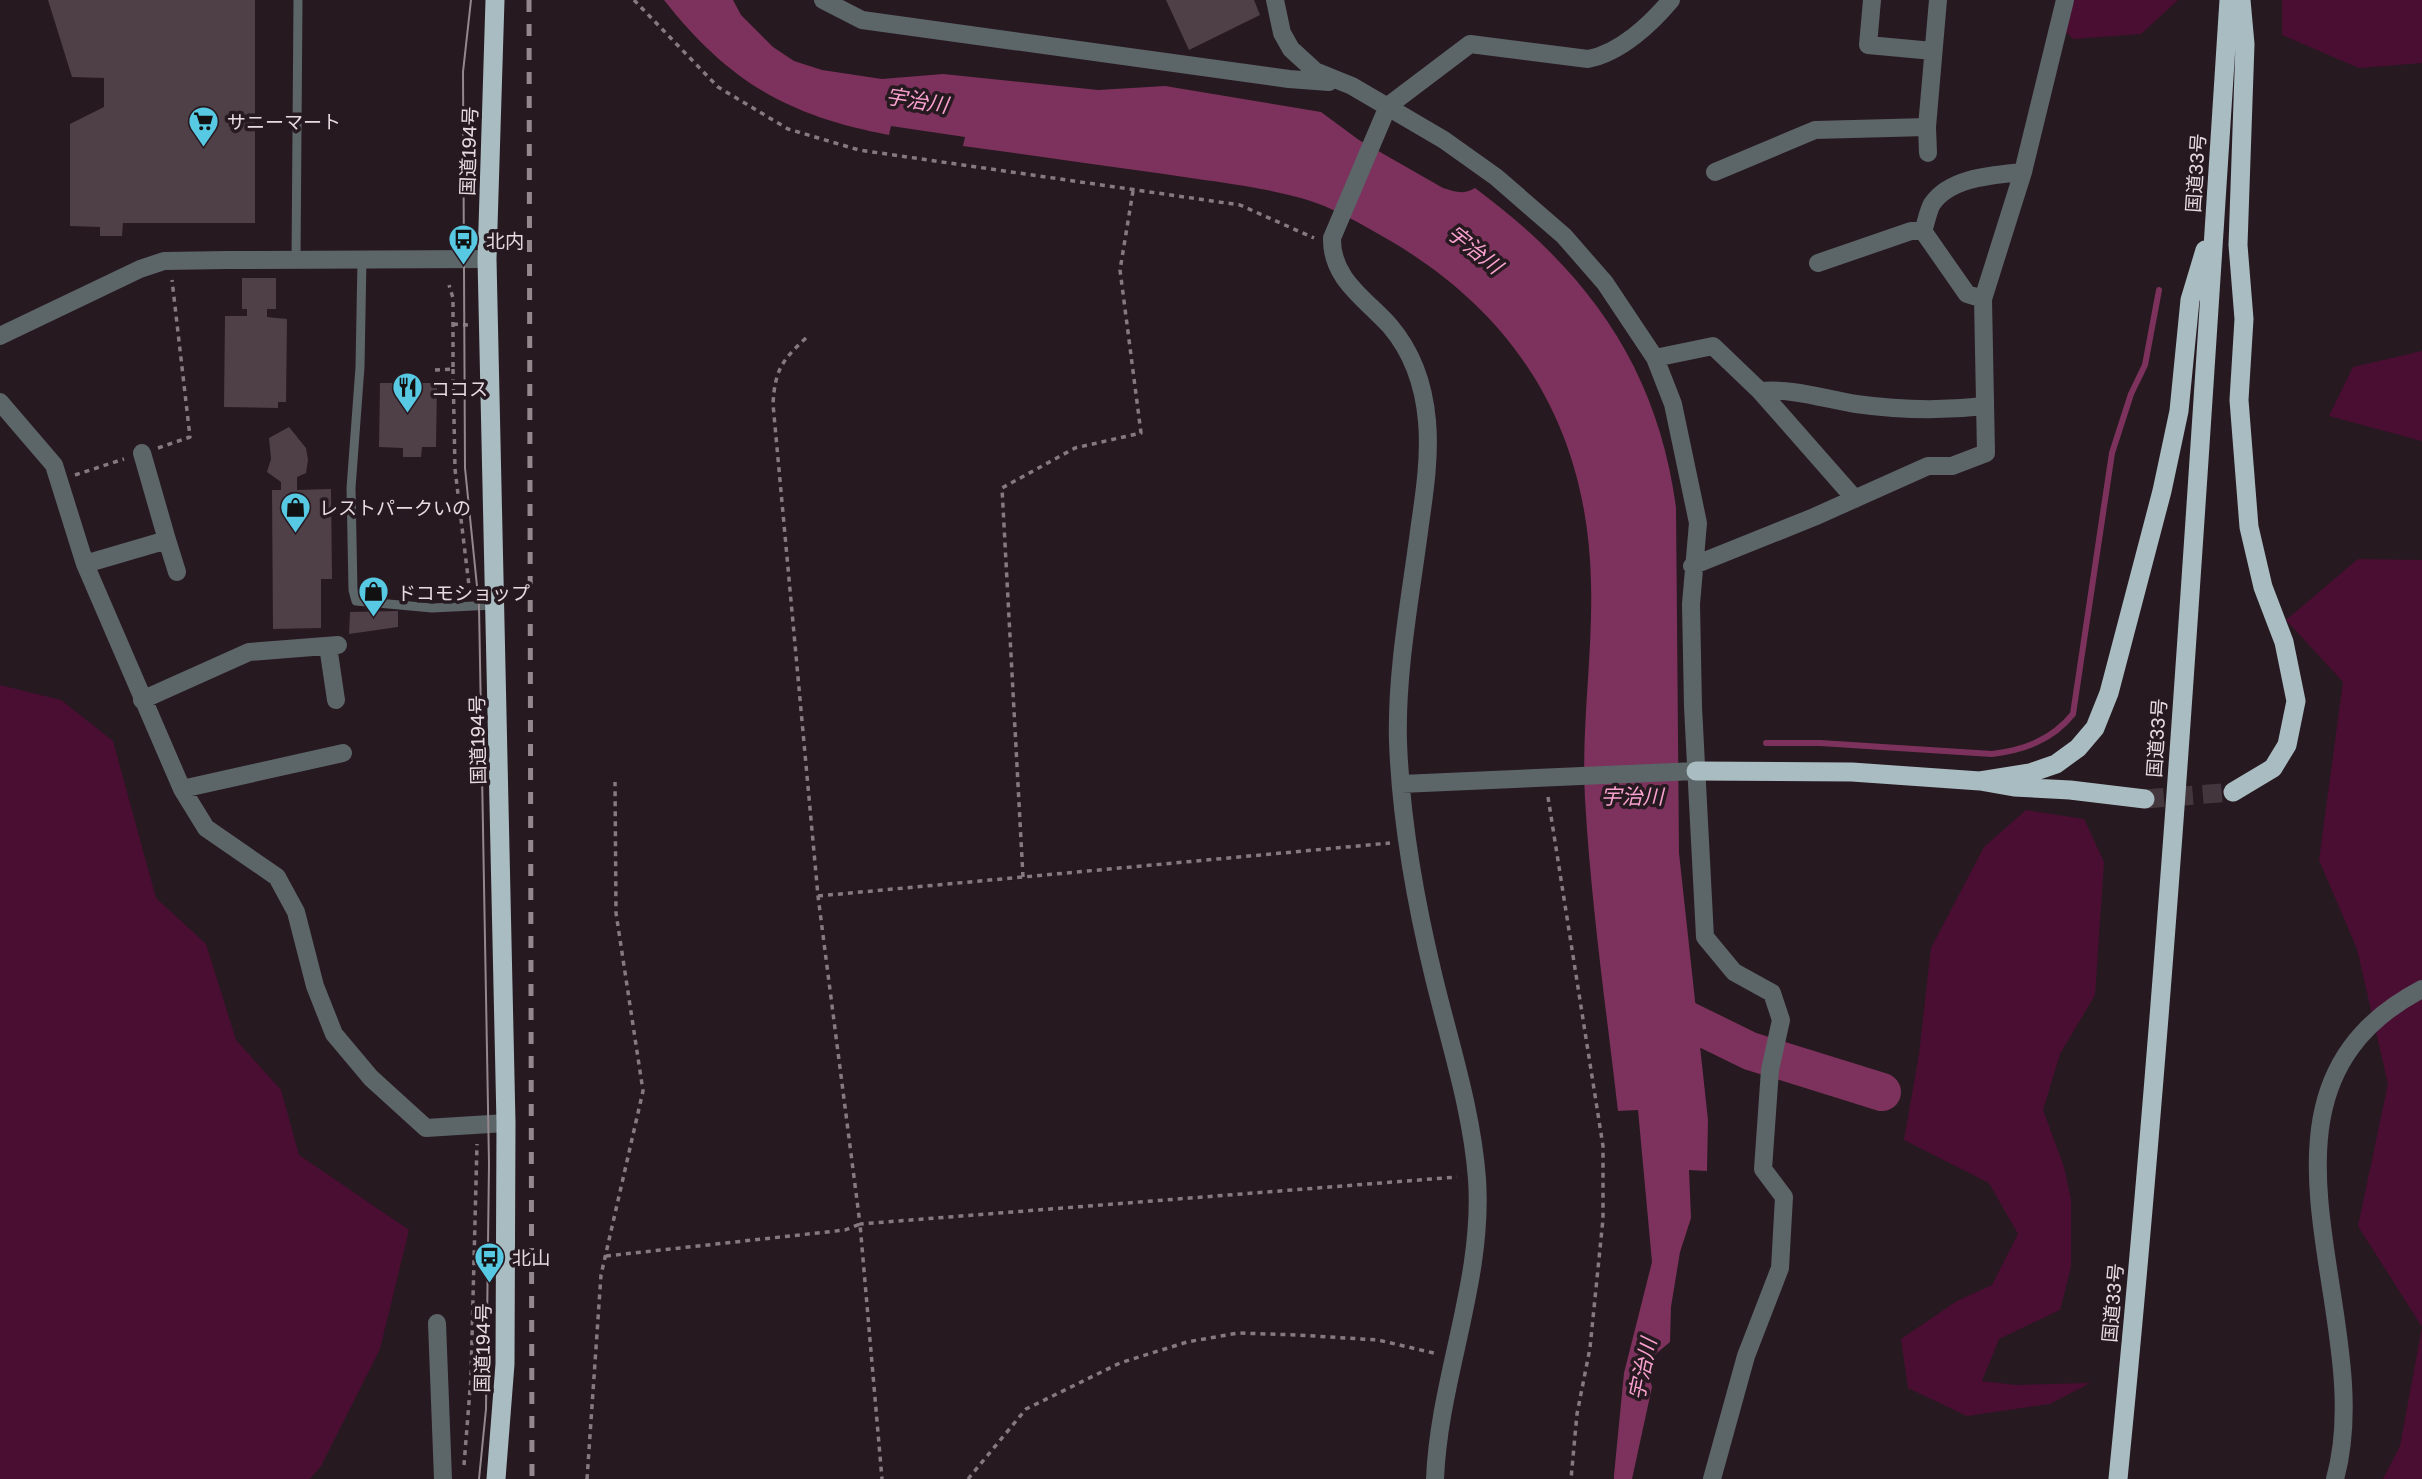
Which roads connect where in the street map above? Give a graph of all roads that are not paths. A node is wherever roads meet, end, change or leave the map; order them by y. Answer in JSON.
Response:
{"nodes":[{"id":1,"x":298,"y":0,"type":"edge"},
{"id":2,"x":495,"y":0,"type":"edge"},
{"id":3,"x":823,"y":0,"type":"edge"},
{"id":4,"x":1275,"y":0,"type":"edge"},
{"id":5,"x":1671,"y":0,"type":"edge"},
{"id":6,"x":1872,"y":0,"type":"edge"},
{"id":7,"x":1938,"y":0,"type":"edge"},
{"id":8,"x":2065,"y":0,"type":"edge"},
{"id":9,"x":2228,"y":0,"type":"edge"},
{"id":10,"x":2241,"y":0,"type":"edge"},
{"id":11,"x":1933,"y":51,"type":"junction"},
{"id":12,"x":1352,"y":86,"type":"junction"},
{"id":13,"x":1388,"y":106,"type":"junction"},
{"id":14,"x":1927,"y":127,"type":"junction"},
{"id":15,"x":1928,"y":153,"type":"dead end"},
{"id":16,"x":1715,"y":172,"type":"dead end"},
{"id":17,"x":2023,"y":172,"type":"junction"},
{"id":18,"x":2214,"y":218,"type":"junction"},
{"id":19,"x":1923,"y":231,"type":"junction"},
{"id":20,"x":362,"y":259,"type":"junction"},
{"id":21,"x":487,"y":259,"type":"junction"},
{"id":22,"x":296,"y":260,"type":"junction"},
{"id":23,"x":1818,"y":262,"type":"dead end"},
{"id":24,"x":1983,"y":299,"type":"junction"},
{"id":25,"x":0,"y":336,"type":"edge"},
{"id":26,"x":1655,"y":358,"type":"junction"},
{"id":27,"x":1760,"y":391,"type":"junction"},
{"id":28,"x":0,"y":402,"type":"edge"},
{"id":29,"x":1985,"y":407,"type":"junction"},
{"id":30,"x":142,"y":453,"type":"road end"},
{"id":31,"x":1855,"y":499,"type":"junction"},
{"id":32,"x":167,"y":540,"type":"junction"},
{"id":33,"x":85,"y":564,"type":"junction"},
{"id":34,"x":1692,"y":566,"type":"junction"},
{"id":35,"x":177,"y":572,"type":"dead end"},
{"id":36,"x":497,"y":605,"type":"junction"},
{"id":37,"x":142,"y":700,"type":"junction"},
{"id":38,"x":336,"y":700,"type":"dead end"},
{"id":39,"x":343,"y":753,"type":"dead end"},
{"id":40,"x":1696,"y":771,"type":"junction"},
{"id":41,"x":1980,"y":781,"type":"junction"},
{"id":42,"x":1401,"y":784,"type":"junction"},
{"id":43,"x":182,"y":789,"type":"junction"},
{"id":44,"x":2233,"y":792,"type":"tunnel mouth"},
{"id":45,"x":2146,"y":799,"type":"tunnel mouth"},
{"id":46,"x":2422,"y":989,"type":"edge"},
{"id":47,"x":506,"y":1123,"type":"junction"},
{"id":48,"x":436,"y":1323,"type":"dead end"},
{"id":49,"x":498,"y":1476,"type":"edge"},
{"id":50,"x":443,"y":1479,"type":"edge"},
{"id":51,"x":1435,"y":1479,"type":"edge"},
{"id":52,"x":1712,"y":1479,"type":"edge"},
{"id":53,"x":2118,"y":1479,"type":"edge"},
{"id":54,"x":2335,"y":1479,"type":"edge"}],
"edges":[{"from":1,"to":22,"type":"lane"},
{"from":2,"to":21,"type":"highway","name":"国道194号"},
{"from":3,"to":12,"type":"street"},
{"from":4,"to":12,"type":"street"},
{"from":5,"to":13,"type":"street"},
{"from":6,"to":11,"type":"street"},
{"from":7,"to":11,"type":"street"},
{"from":8,"to":17,"type":"street"},
{"from":9,"to":18,"type":"highway","name":"国道33号"},
{"from":10,"to":44,"type":"highway"},
{"from":11,"to":14,"type":"street"},
{"from":12,"to":13,"type":"street"},
{"from":13,"to":26,"type":"street"},
{"from":13,"to":42,"type":"street"},
{"from":14,"to":15,"type":"street"},
{"from":14,"to":16,"type":"street"},
{"from":17,"to":19,"type":"street"},
{"from":17,"to":24,"type":"street"},
{"from":18,"to":41,"type":"highway"},
{"from":18,"to":53,"type":"highway","name":"国道33号"},
{"from":19,"to":23,"type":"street"},
{"from":19,"to":24,"type":"street"},
{"from":20,"to":21,"type":"street"},
{"from":20,"to":22,"type":"street"},
{"from":20,"to":36,"type":"lane"},
{"from":21,"to":36,"type":"highway","name":"国道194号"},
{"from":22,"to":25,"type":"street"},
{"from":24,"to":29,"type":"street"},
{"from":26,"to":27,"type":"street"},
{"from":26,"to":34,"type":"street"},
{"from":27,"to":29,"type":"street"},
{"from":27,"to":31,"type":"street"},
{"from":28,"to":33,"type":"street"},
{"from":29,"to":31,"type":"street"},
{"from":30,"to":32,"type":"street"},
{"from":31,"to":34,"type":"street"},
{"from":32,"to":33,"type":"street"},
{"from":32,"to":35,"type":"street"},
{"from":33,"to":37,"type":"street"},
{"from":34,"to":40,"type":"street"},
{"from":36,"to":47,"type":"highway","name":"国道194号"},
{"from":37,"to":38,"type":"street"},
{"from":37,"to":43,"type":"street"},
{"from":39,"to":43,"type":"street"},
{"from":40,"to":41,"type":"highway"},
{"from":40,"to":42,"type":"street"},
{"from":40,"to":52,"type":"street"},
{"from":41,"to":45,"type":"highway"},
{"from":42,"to":51,"type":"street"},
{"from":43,"to":47,"type":"street"},
{"from":46,"to":54,"type":"street"},
{"from":47,"to":49,"type":"highway","name":"国道194号"},
{"from":48,"to":50,"type":"street"}]}
